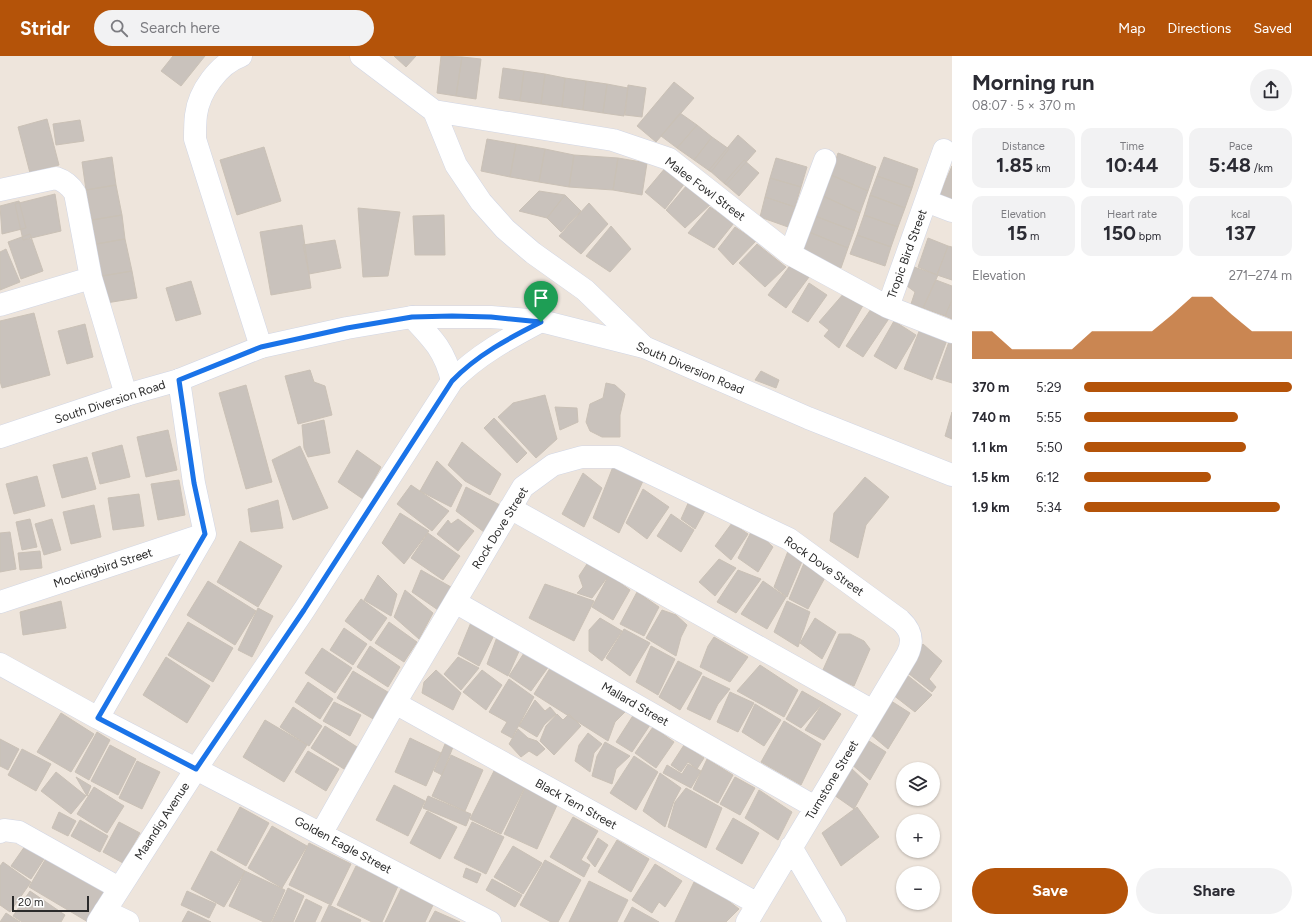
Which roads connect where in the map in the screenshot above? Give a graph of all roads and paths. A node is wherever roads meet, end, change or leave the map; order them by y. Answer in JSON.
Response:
{"nodes":[{"id":1,"x":241,"y":56,"type":"edge"},
{"id":2,"x":361,"y":56,"type":"edge"},
{"id":3,"x":434,"y":111,"type":"junction"},
{"id":4,"x":944,"y":150,"type":"dead end"},
{"id":5,"x":825,"y":160,"type":"dead end"},
{"id":6,"x":0,"y":190,"type":"edge"},
{"id":7,"x":926,"y":201,"type":"junction"},
{"id":8,"x":952,"y":211,"type":"edge"},
{"id":9,"x":790,"y":254,"type":"junction"},
{"id":10,"x":92,"y":278,"type":"junction"},
{"id":11,"x":0,"y":305,"type":"edge"},
{"id":12,"x":888,"y":307,"type":"junction"},
{"id":13,"x":412,"y":317,"type":"junction"},
{"id":14,"x":541,"y":322,"type":"junction"},
{"id":15,"x":952,"y":332,"type":"edge"},
{"id":16,"x":261,"y":347,"type":"junction"},
{"id":17,"x":644,"y":347,"type":"junction"},
{"id":18,"x":179,"y":380,"type":"junction"},
{"id":19,"x":452,"y":381,"type":"junction"},
{"id":20,"x":126,"y":395,"type":"junction"},
{"id":21,"x":0,"y":437,"type":"edge"},
{"id":22,"x":952,"y":475,"type":"edge"},
{"id":23,"x":510,"y":508,"type":"junction"},
{"id":24,"x":205,"y":534,"type":"junction"},
{"id":25,"x":0,"y":602,"type":"edge"},
{"id":26,"x":455,"y":602,"type":"junction"},
{"id":27,"x":912,"y":636,"type":"joint"},
{"id":28,"x":0,"y":664,"type":"edge"},
{"id":29,"x":395,"y":703,"type":"junction"},
{"id":30,"x":873,"y":711,"type":"junction"},
{"id":31,"x":98,"y":718,"type":"junction"},
{"id":32,"x":196,"y":769,"type":"junction"},
{"id":33,"x":815,"y":807,"type":"junction"},
{"id":34,"x":0,"y":832,"type":"edge"},
{"id":35,"x":322,"y":834,"type":"junction"},
{"id":36,"x":791,"y":848,"type":"junction"},
{"id":37,"x":119,"y":888,"type":"junction"},
{"id":38,"x":753,"y":913,"type":"edge"},
{"id":39,"x":102,"y":916,"type":"edge"},
{"id":40,"x":128,"y":922,"type":"edge"},
{"id":41,"x":490,"y":922,"type":"edge"},
{"id":42,"x":835,"y":922,"type":"edge"}],
"edges":[{"from":1,"to":16,"type":"street"},
{"from":2,"to":3,"type":"street"},
{"from":3,"to":9,"type":"street","name":"Malee Fowl Street"},
{"from":3,"to":17,"type":"street"},
{"from":4,"to":7,"type":"street","name":"Tropic Bird Street"},
{"from":5,"to":9,"type":"street"},
{"from":6,"to":10,"type":"street"},
{"from":7,"to":8,"type":"street","name":"Tropic Bird Street"},
{"from":7,"to":12,"type":"street","name":"Tropic Bird Street"},
{"from":9,"to":12,"type":"street","name":"Malee Fowl Street"},
{"from":10,"to":11,"type":"street"},
{"from":10,"to":20,"type":"street"},
{"from":12,"to":15,"type":"street","name":"Malee Fowl Street"},
{"from":13,"to":14,"type":"street","name":"South Diversion Road"},
{"from":13,"to":16,"type":"street","name":"South Diversion Road"},
{"from":13,"to":19,"type":"street"},
{"from":14,"to":17,"type":"street","name":"South Diversion Road"},
{"from":14,"to":19,"type":"street","name":"Maandig Avenue"},
{"from":16,"to":18,"type":"street","name":"South Diversion Road"},
{"from":17,"to":22,"type":"street","name":"South Diversion Road"},
{"from":18,"to":20,"type":"street","name":"South Diversion Road"},
{"from":18,"to":24,"type":"street"},
{"from":19,"to":32,"type":"street","name":"Maandig Avenue"},
{"from":20,"to":21,"type":"street","name":"South Diversion Road"},
{"from":23,"to":26,"type":"street","name":"Rock Dove Street"},
{"from":23,"to":27,"type":"street","name":"Rock Dove Street"},
{"from":23,"to":30,"type":"street"},
{"from":24,"to":25,"type":"street","name":"Mockingbird Street"},
{"from":24,"to":31,"type":"street"},
{"from":26,"to":29,"type":"street","name":"Rock Dove Street"},
{"from":26,"to":33,"type":"street","name":"Mallard Street"},
{"from":27,"to":30,"type":"street","name":"Turnstone Street"},
{"from":28,"to":31,"type":"street","name":"Golden Eagle Street"},
{"from":29,"to":35,"type":"street","name":"Rock Dove Street"},
{"from":29,"to":38,"type":"street","name":"Black Tern Street"},
{"from":30,"to":33,"type":"street","name":"Turnstone Street"},
{"from":31,"to":32,"type":"street","name":"Golden Eagle Street"},
{"from":32,"to":35,"type":"street","name":"Golden Eagle Street"},
{"from":32,"to":37,"type":"street","name":"Maandig Avenue"},
{"from":33,"to":36,"type":"street","name":"Turnstone Street"},
{"from":34,"to":37,"type":"street"},
{"from":35,"to":41,"type":"street","name":"Golden Eagle Street"},
{"from":36,"to":38,"type":"street","name":"Turnstone Street"},
{"from":36,"to":42,"type":"street"},
{"from":37,"to":39,"type":"street","name":"Maandig Avenue"},
{"from":39,"to":40,"type":"street"}]}
